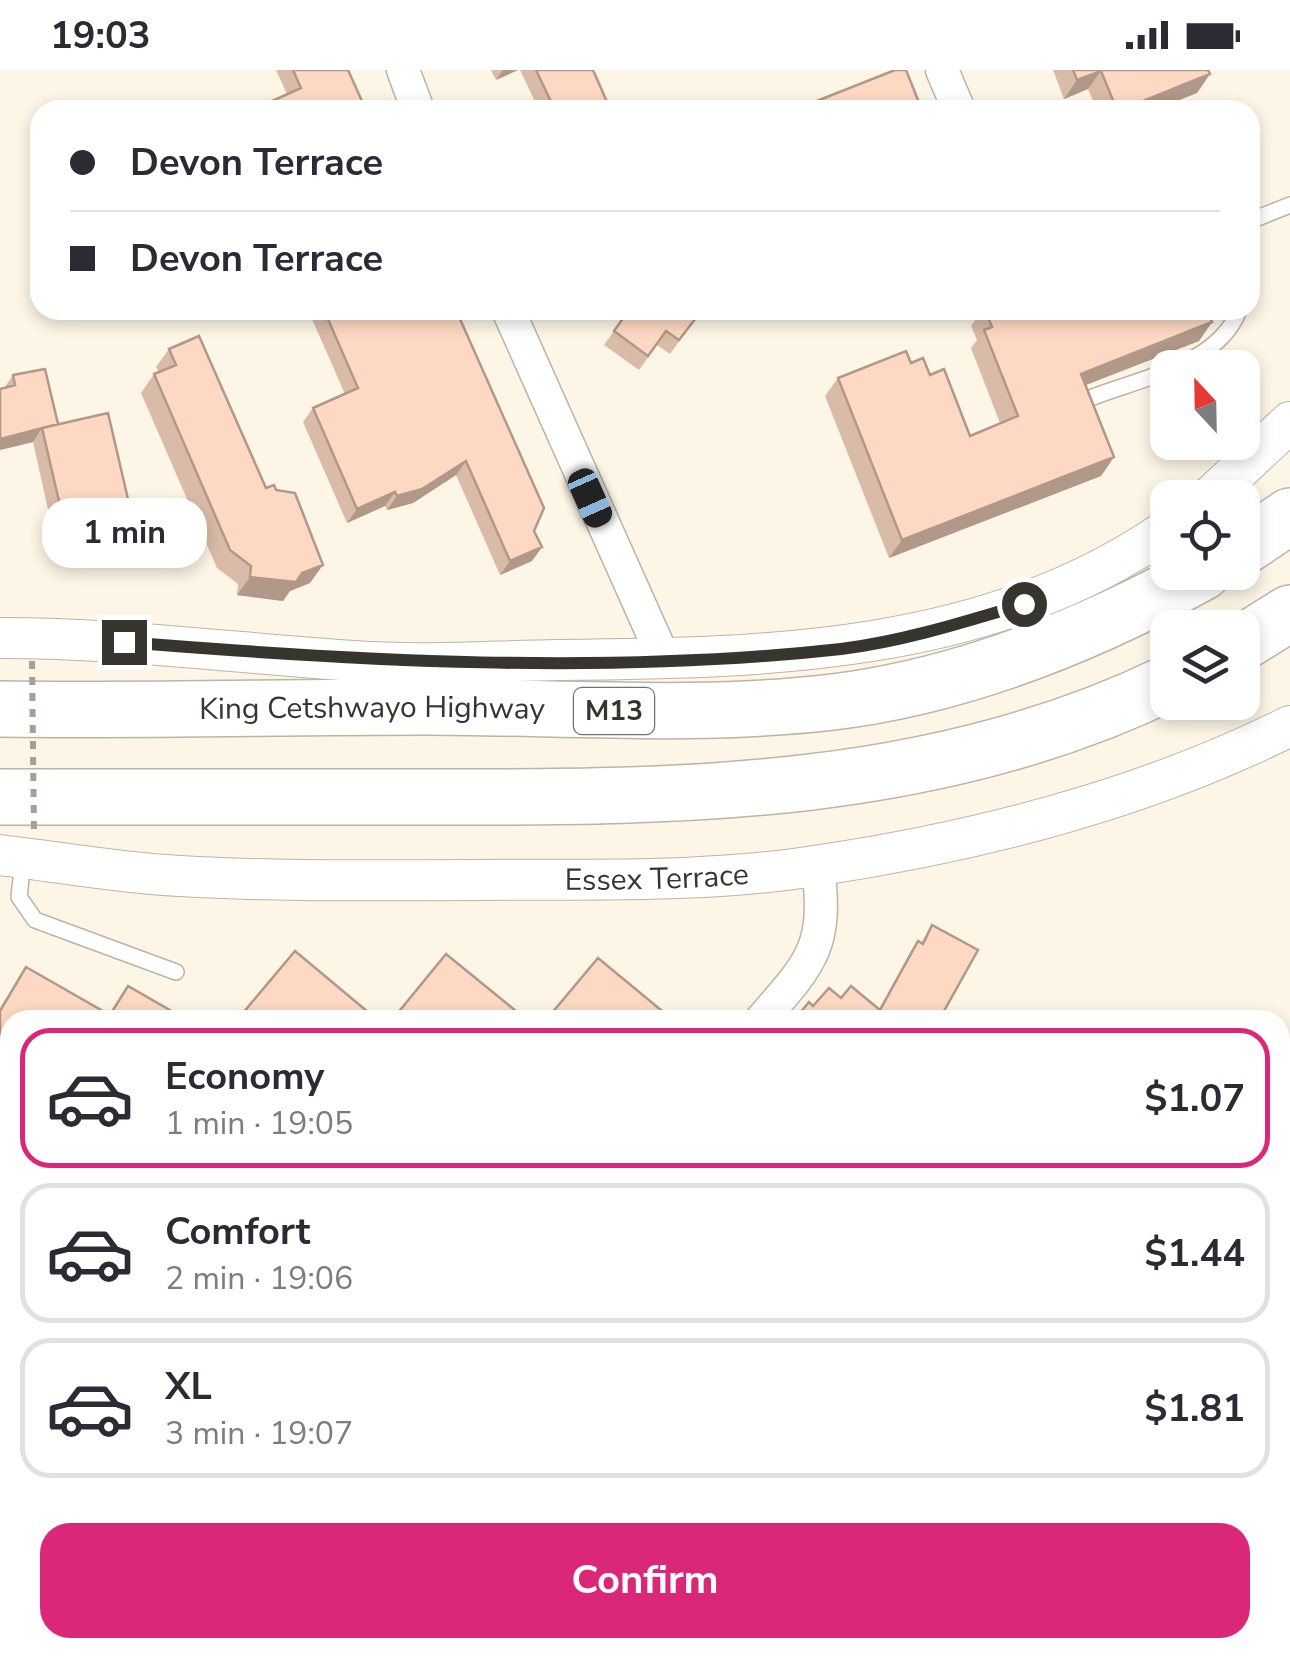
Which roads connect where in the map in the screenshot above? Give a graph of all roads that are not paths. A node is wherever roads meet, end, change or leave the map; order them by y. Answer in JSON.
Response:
{"nodes":[{"id":1,"x":403,"y":70,"type":"edge"},
{"id":2,"x":942,"y":70,"type":"edge"},
{"id":3,"x":414,"y":100,"type":"edge"},
{"id":4,"x":955,"y":100,"type":"edge"},
{"id":5,"x":1290,"y":206,"type":"edge"},
{"id":6,"x":1260,"y":217,"type":"edge"},
{"id":7,"x":512,"y":320,"type":"edge"},
{"id":8,"x":1234,"y":320,"type":"edge"},
{"id":9,"x":1093,"y":397,"type":"edge"},
{"id":10,"x":1290,"y":422,"type":"edge"},
{"id":11,"x":1228,"y":480,"type":"edge"},
{"id":12,"x":1290,"y":516,"type":"edge"},
{"id":13,"x":1260,"y":536,"type":"edge"},
{"id":14,"x":1150,"y":539,"type":"edge"},
{"id":15,"x":1170,"y":590,"type":"edge"},
{"id":16,"x":1290,"y":613,"type":"edge"},
{"id":17,"x":1260,"y":631,"type":"edge"},
{"id":18,"x":16,"y":650,"type":"edge"},
{"id":19,"x":1290,"y":651,"type":"edge"},
{"id":20,"x":664,"y":659,"type":"junction"},
{"id":21,"x":1260,"y":667,"type":"edge"},
{"id":22,"x":1150,"y":692,"type":"edge"},
{"id":23,"x":0,"y":708,"type":"edge"},
{"id":24,"x":1150,"y":716,"type":"edge"},
{"id":25,"x":1290,"y":726,"type":"edge"},
{"id":26,"x":899,"y":772,"type":"junction"},
{"id":27,"x":14,"y":836,"type":"edge"},
{"id":28,"x":818,"y":866,"type":"junction"},
{"id":29,"x":176,"y":972,"type":"dead end"},
{"id":30,"x":769,"y":1010,"type":"edge"}],
"edges":[{"from":1,"to":3,"type":"street"},
{"from":2,"to":4,"type":"street"},
{"from":5,"to":6,"type":"lane"},
{"from":7,"to":20,"type":"street"},
{"from":8,"to":9,"type":"lane"},
{"from":10,"to":11,"type":"street"},
{"from":12,"to":13,"type":"highway"},
{"from":14,"to":20,"type":"street"},
{"from":15,"to":23,"type":"highway","name":"King Cetshwayo Highway","number":"M13"},
{"from":16,"to":17,"type":"highway"},
{"from":18,"to":20,"type":"street"},
{"from":19,"to":21,"type":"highway"},
{"from":22,"to":26,"type":"highway"},
{"from":24,"to":26,"type":"highway"},
{"from":25,"to":28,"type":"street","name":"Essex Terrace"},
{"from":26,"to":27,"type":"highway"},
{"from":27,"to":28,"type":"street","name":"Essex Terrace"},
{"from":27,"to":29,"type":"lane"},
{"from":28,"to":30,"type":"street"}]}
